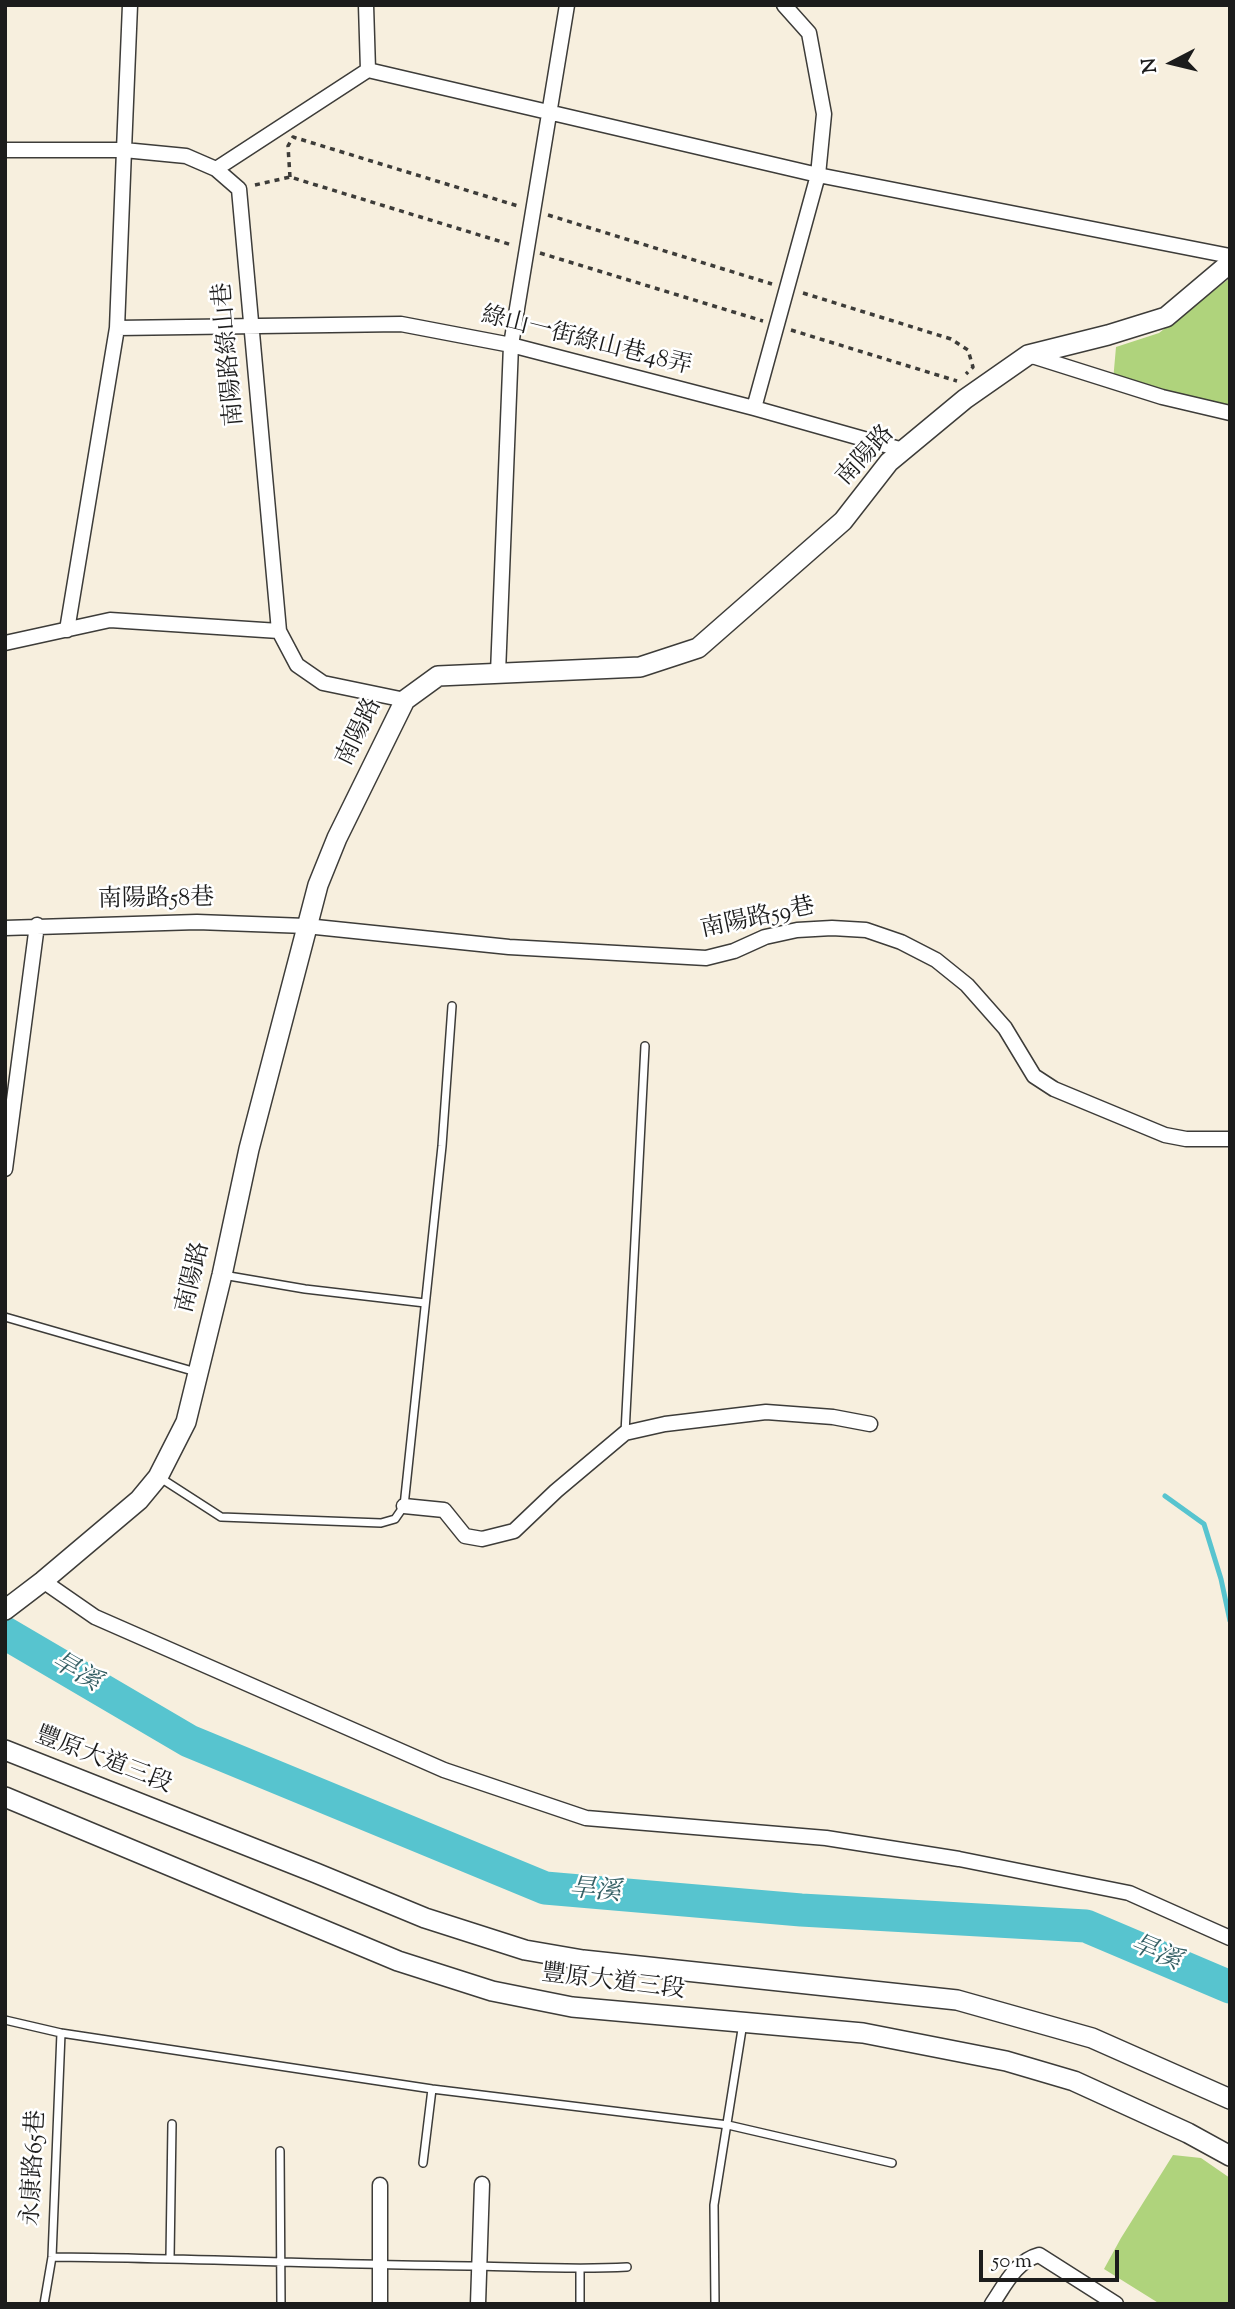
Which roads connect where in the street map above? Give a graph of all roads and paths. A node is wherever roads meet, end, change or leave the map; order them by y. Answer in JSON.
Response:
{"nodes":[{"id":1,"x":130,"y":5,"type":"edge"},
{"id":2,"x":366,"y":5,"type":"edge"},
{"id":3,"x":567,"y":5,"type":"edge"},
{"id":4,"x":784,"y":5,"type":"edge"},
{"id":5,"x":368,"y":69,"type":"junction"},
{"id":6,"x":550,"y":113,"type":"junction"},
{"id":7,"x":5,"y":150,"type":"edge"},
{"id":8,"x":124,"y":150,"type":"junction"},
{"id":9,"x":216,"y":169,"type":"junction"},
{"id":10,"x":818,"y":174,"type":"junction"},
{"id":11,"x":290,"y":177,"type":"junction"},
{"id":12,"x":239,"y":189,"type":"junction"},
{"id":13,"x":530,"y":209,"type":"dead end"},
{"id":14,"x":543,"y":214,"type":"dead end"},
{"id":15,"x":517,"y":246,"type":"dead end"},
{"id":16,"x":530,"y":250,"type":"dead end"},
{"id":17,"x":1230,"y":256,"type":"edge"},
{"id":18,"x":1230,"y":263,"type":"edge"},
{"id":19,"x":780,"y":287,"type":"dead end"},
{"id":20,"x":793,"y":291,"type":"dead end"},
{"id":21,"x":771,"y":324,"type":"dead end"},
{"id":22,"x":251,"y":326,"type":"junction"},
{"id":23,"x":117,"y":328,"type":"junction"},
{"id":24,"x":785,"y":328,"type":"dead end"},
{"id":25,"x":511,"y":345,"type":"junction"},
{"id":26,"x":1028,"y":355,"type":"junction"},
{"id":27,"x":754,"y":408,"type":"junction"},
{"id":28,"x":1230,"y":413,"type":"edge"},
{"id":29,"x":903,"y":450,"type":"junction"},
{"id":30,"x":67,"y":630,"type":"junction"},
{"id":31,"x":279,"y":631,"type":"junction"},
{"id":32,"x":5,"y":643,"type":"edge"},
{"id":33,"x":498,"y":673,"type":"junction"},
{"id":34,"x":405,"y":700,"type":"junction"},
{"id":35,"x":37,"y":925,"type":"junction"},
{"id":36,"x":306,"y":926,"type":"junction"},
{"id":37,"x":5,"y":928,"type":"edge"},
{"id":38,"x":453,"y":1006,"type":"dead end"},
{"id":39,"x":645,"y":1046,"type":"dead end"},
{"id":40,"x":1230,"y":1139,"type":"edge"},
{"id":41,"x":5,"y":1169,"type":"edge"},
{"id":42,"x":222,"y":1275,"type":"junction"},
{"id":43,"x":425,"y":1303,"type":"junction"},
{"id":44,"x":5,"y":1317,"type":"edge"},
{"id":45,"x":197,"y":1372,"type":"junction"},
{"id":46,"x":870,"y":1424,"type":"dead end"},
{"id":47,"x":625,"y":1433,"type":"junction"},
{"id":48,"x":158,"y":1477,"type":"junction"},
{"id":49,"x":404,"y":1506,"type":"junction"},
{"id":50,"x":38,"y":1585,"type":"junction"},
{"id":51,"x":5,"y":1610,"type":"edge"},
{"id":52,"x":5,"y":1750,"type":"edge"},
{"id":53,"x":5,"y":1797,"type":"edge"},
{"id":54,"x":1230,"y":1938,"type":"edge"},
{"id":55,"x":5,"y":2020,"type":"edge"},
{"id":56,"x":743,"y":2022,"type":"junction"},
{"id":57,"x":61,"y":2033,"type":"junction"},
{"id":58,"x":432,"y":2089,"type":"junction"},
{"id":59,"x":1230,"y":2099,"type":"edge"},
{"id":60,"x":172,"y":2124,"type":"dead end"},
{"id":61,"x":728,"y":2125,"type":"junction"},
{"id":62,"x":280,"y":2151,"type":"dead end"},
{"id":63,"x":1230,"y":2156,"type":"edge"},
{"id":64,"x":423,"y":2163,"type":"dead end"},
{"id":65,"x":892,"y":2164,"type":"dead end"},
{"id":66,"x":482,"y":2184,"type":"dead end"},
{"id":67,"x":380,"y":2185,"type":"dead end"},
{"id":68,"x":51,"y":2257,"type":"junction"},
{"id":69,"x":170,"y":2258,"type":"junction"},
{"id":70,"x":282,"y":2261,"type":"junction"},
{"id":71,"x":381,"y":2266,"type":"junction"},
{"id":72,"x":480,"y":2266,"type":"junction"},
{"id":73,"x":627,"y":2267,"type":"dead end"},
{"id":74,"x":580,"y":2270,"type":"junction"},
{"id":75,"x":44,"y":2304,"type":"edge"},
{"id":76,"x":281,"y":2304,"type":"edge"},
{"id":77,"x":380,"y":2304,"type":"edge"},
{"id":78,"x":478,"y":2304,"type":"edge"},
{"id":79,"x":580,"y":2304,"type":"edge"},
{"id":80,"x":715,"y":2304,"type":"edge"},
{"id":81,"x":992,"y":2304,"type":"edge"},
{"id":82,"x":1116,"y":2304,"type":"edge"}],
"edges":[{"from":1,"to":8,"type":"street"},
{"from":2,"to":5,"type":"street"},
{"from":3,"to":6,"type":"street"},
{"from":4,"to":10,"type":"street"},
{"from":5,"to":6,"type":"street"},
{"from":5,"to":9,"type":"street"},
{"from":6,"to":10,"type":"street"},
{"from":6,"to":25,"type":"street"},
{"from":7,"to":8,"type":"street"},
{"from":8,"to":9,"type":"street"},
{"from":8,"to":23,"type":"street"},
{"from":9,"to":12,"type":"street"},
{"from":10,"to":17,"type":"street"},
{"from":10,"to":27,"type":"street"},
{"from":11,"to":12,"type":"path"},
{"from":11,"to":13,"type":"path"},
{"from":11,"to":15,"type":"path"},
{"from":12,"to":22,"type":"street","name":"南陽路綠山巷"},
{"from":14,"to":19,"type":"path"},
{"from":16,"to":21,"type":"path"},
{"from":18,"to":26,"type":"street","name":"南陽路"},
{"from":20,"to":24,"type":"path"},
{"from":22,"to":23,"type":"street","name":"綠山一街綠山巷48弄"},
{"from":22,"to":25,"type":"street","name":"綠山一街綠山巷48弄"},
{"from":22,"to":31,"type":"street","name":"南陽路綠山巷"},
{"from":23,"to":30,"type":"street"},
{"from":25,"to":27,"type":"street","name":"綠山一街綠山巷48弄"},
{"from":25,"to":33,"type":"street"},
{"from":26,"to":28,"type":"street"},
{"from":26,"to":29,"type":"street","name":"南陽路"},
{"from":27,"to":29,"type":"street","name":"綠山一街綠山巷48弄"},
{"from":29,"to":33,"type":"street","name":"南陽路"},
{"from":30,"to":31,"type":"street"},
{"from":30,"to":32,"type":"street"},
{"from":31,"to":34,"type":"street","name":"南陽路綠山巷"},
{"from":33,"to":34,"type":"street","name":"南陽路"},
{"from":34,"to":36,"type":"street","name":"南陽路"},
{"from":35,"to":36,"type":"street","name":"南陽路58巷"},
{"from":35,"to":37,"type":"street","name":"南陽路58巷"},
{"from":35,"to":41,"type":"street"},
{"from":36,"to":40,"type":"street","name":"南陽路59巷"},
{"from":36,"to":42,"type":"street","name":"南陽路"},
{"from":38,"to":43,"type":"lane"},
{"from":39,"to":47,"type":"lane"},
{"from":42,"to":43,"type":"lane"},
{"from":42,"to":45,"type":"street","name":"南陽路"},
{"from":43,"to":49,"type":"lane"},
{"from":44,"to":45,"type":"lane"},
{"from":45,"to":48,"type":"street","name":"南陽路"},
{"from":46,"to":47,"type":"street"},
{"from":47,"to":49,"type":"street"},
{"from":48,"to":49,"type":"lane"},
{"from":48,"to":50,"type":"street","name":"南陽路"},
{"from":50,"to":51,"type":"street","name":"南陽路"},
{"from":50,"to":54,"type":"street"},
{"from":52,"to":59,"type":"street","name":"豐原大道三段"},
{"from":53,"to":56,"type":"street","name":"豐原大道三段"},
{"from":55,"to":57,"type":"lane"},
{"from":56,"to":61,"type":"lane"},
{"from":56,"to":63,"type":"street","name":"豐原大道三段"},
{"from":57,"to":58,"type":"lane"},
{"from":57,"to":68,"type":"lane","name":"永康路65巷"},
{"from":58,"to":61,"type":"lane"},
{"from":58,"to":64,"type":"lane"},
{"from":60,"to":69,"type":"lane"},
{"from":61,"to":65,"type":"lane"},
{"from":61,"to":80,"type":"lane"},
{"from":62,"to":70,"type":"lane"},
{"from":66,"to":72,"type":"street"},
{"from":67,"to":71,"type":"street"},
{"from":68,"to":69,"type":"lane"},
{"from":68,"to":75,"type":"lane","name":"永康路65巷"},
{"from":69,"to":70,"type":"lane"},
{"from":70,"to":71,"type":"lane"},
{"from":70,"to":76,"type":"lane"},
{"from":71,"to":72,"type":"lane"},
{"from":71,"to":77,"type":"street"},
{"from":72,"to":74,"type":"lane"},
{"from":72,"to":78,"type":"street"},
{"from":73,"to":74,"type":"lane"},
{"from":74,"to":79,"type":"lane"},
{"from":81,"to":82,"type":"street"}]}
